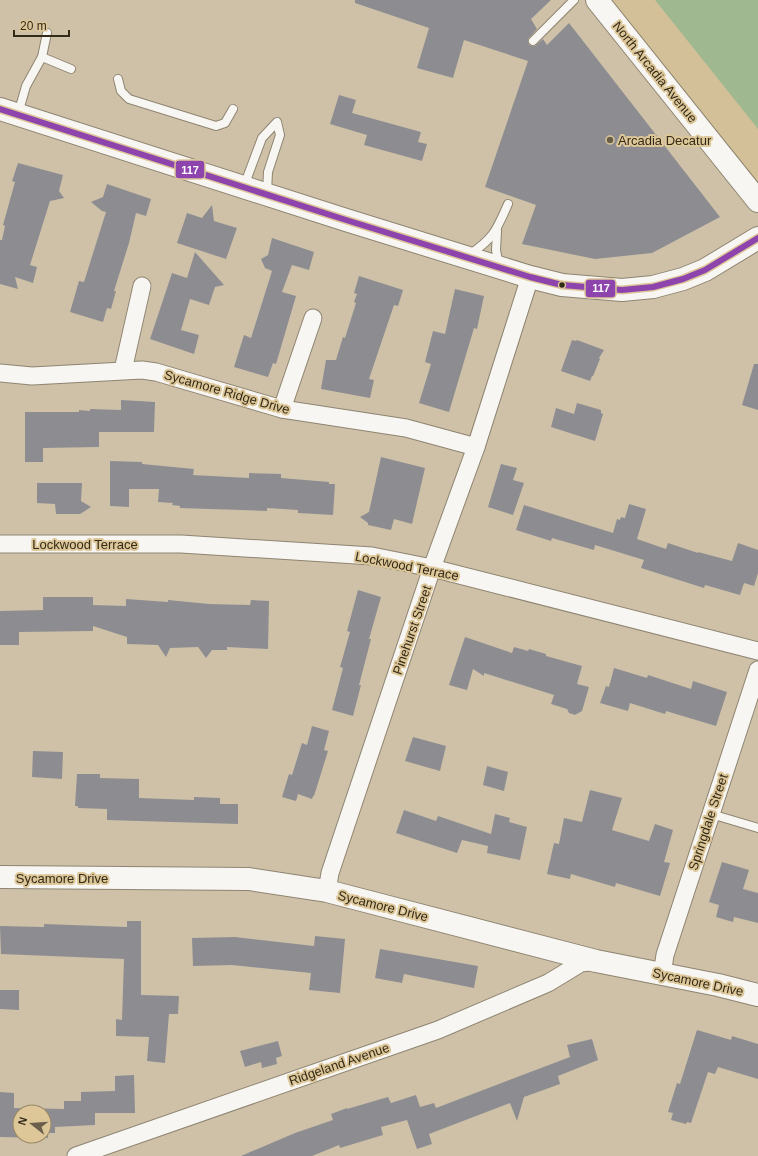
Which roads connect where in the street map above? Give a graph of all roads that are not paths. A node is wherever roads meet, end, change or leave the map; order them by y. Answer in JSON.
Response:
{"nodes":[{"id":1,"x":574,"y":0,"type":"edge"},
{"id":2,"x":597,"y":0,"type":"edge"},
{"id":3,"x":46,"y":32,"type":"dead end"},
{"id":4,"x":533,"y":41,"type":"dead end"},
{"id":5,"x":42,"y":57,"type":"junction"},
{"id":6,"x":71,"y":69,"type":"dead end"},
{"id":7,"x":118,"y":79,"type":"dead end"},
{"id":8,"x":233,"y":109,"type":"dead end"},
{"id":9,"x":9,"y":112,"type":"edge"},
{"id":10,"x":244,"y":188,"type":"junction"},
{"id":11,"x":266,"y":195,"type":"junction"},
{"id":12,"x":758,"y":200,"type":"edge"},
{"id":13,"x":508,"y":204,"type":"dead end"},
{"id":14,"x":497,"y":230,"type":"junction"},
{"id":15,"x":758,"y":238,"type":"edge"},
{"id":16,"x":465,"y":257,"type":"junction"},
{"id":17,"x":499,"y":268,"type":"junction"},
{"id":18,"x":530,"y":277,"type":"junction"},
{"id":19,"x":142,"y":286,"type":"dead end"},
{"id":20,"x":314,"y":318,"type":"dead end"},
{"id":21,"x":123,"y":370,"type":"junction"},
{"id":22,"x":0,"y":373,"type":"edge"},
{"id":23,"x":282,"y":409,"type":"junction"},
{"id":24,"x":476,"y":447,"type":"junction"},
{"id":25,"x":0,"y":544,"type":"edge"},
{"id":26,"x":432,"y":568,"type":"junction"},
{"id":27,"x":758,"y":651,"type":"edge"},
{"id":28,"x":758,"y":670,"type":"edge"},
{"id":29,"x":711,"y":814,"type":"junction"},
{"id":30,"x":758,"y":828,"type":"edge"},
{"id":31,"x":0,"y":877,"type":"edge"},
{"id":32,"x":327,"y":891,"type":"junction"},
{"id":33,"x":596,"y":961,"type":"junction"},
{"id":34,"x":662,"y":975,"type":"junction"},
{"id":35,"x":758,"y":995,"type":"edge"},
{"id":36,"x":76,"y":1156,"type":"edge"}],
"edges":[{"from":1,"to":4,"type":"lane"},
{"from":2,"to":12,"type":"street","name":"North Arcadia Avenue"},
{"from":3,"to":5,"type":"lane"},
{"from":5,"to":6,"type":"lane"},
{"from":5,"to":9,"type":"lane"},
{"from":7,"to":8,"type":"lane"},
{"from":9,"to":10,"type":"street"},
{"from":10,"to":11,"type":"street"},
{"from":10,"to":11,"type":"lane"},
{"from":11,"to":16,"type":"street"},
{"from":13,"to":14,"type":"lane"},
{"from":14,"to":16,"type":"lane"},
{"from":14,"to":17,"type":"lane"},
{"from":15,"to":18,"type":"street"},
{"from":16,"to":17,"type":"street"},
{"from":17,"to":18,"type":"street"},
{"from":18,"to":24,"type":"street","name":"Pinehurst Street"},
{"from":19,"to":21,"type":"street"},
{"from":20,"to":23,"type":"street"},
{"from":21,"to":22,"type":"street","name":"Sycamore Ridge Drive"},
{"from":21,"to":23,"type":"street","name":"Sycamore Ridge Drive"},
{"from":23,"to":24,"type":"street","name":"Sycamore Ridge Drive"},
{"from":24,"to":26,"type":"street","name":"Pinehurst Street"},
{"from":25,"to":26,"type":"street","name":"Lockwood Terrace"},
{"from":26,"to":27,"type":"street","name":"Lockwood Terrace"},
{"from":26,"to":32,"type":"street","name":"Pinehurst Street"},
{"from":28,"to":29,"type":"street","name":"Springdale Street"},
{"from":29,"to":30,"type":"lane"},
{"from":29,"to":34,"type":"street","name":"Springdale Street"},
{"from":31,"to":32,"type":"street","name":"Sycamore Drive"},
{"from":32,"to":33,"type":"street","name":"Sycamore Drive"},
{"from":33,"to":34,"type":"street","name":"Sycamore Drive"},
{"from":33,"to":36,"type":"street","name":"Ridgeland Avenue"},
{"from":34,"to":35,"type":"street","name":"Sycamore Drive"}]}
